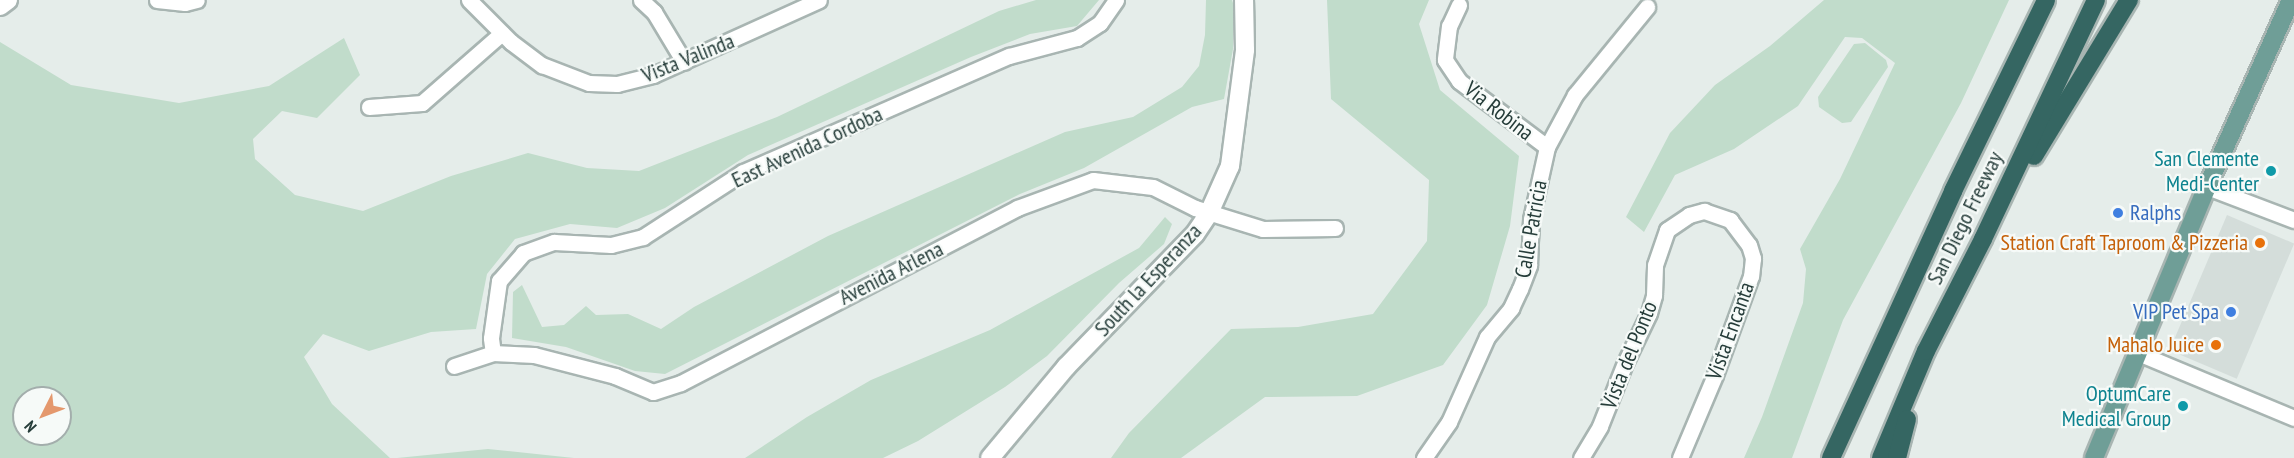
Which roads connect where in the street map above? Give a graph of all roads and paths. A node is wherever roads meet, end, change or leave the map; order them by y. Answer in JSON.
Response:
{"nodes":[{"id":1,"x":8,"y":0,"type":"edge"},
{"id":2,"x":157,"y":0,"type":"edge"},
{"id":3,"x":197,"y":0,"type":"edge"},
{"id":4,"x":470,"y":0,"type":"edge"},
{"id":5,"x":641,"y":0,"type":"edge"},
{"id":6,"x":819,"y":0,"type":"edge"},
{"id":7,"x":1116,"y":0,"type":"edge"},
{"id":8,"x":1244,"y":0,"type":"edge"},
{"id":9,"x":2046,"y":0,"type":"edge"},
{"id":10,"x":2096,"y":0,"type":"edge"},
{"id":11,"x":2129,"y":0,"type":"edge"},
{"id":12,"x":799,"y":4,"type":"edge"},
{"id":13,"x":1459,"y":5,"type":"dead end"},
{"id":14,"x":0,"y":6,"type":"edge"},
{"id":15,"x":2291,"y":6,"type":"edge"},
{"id":16,"x":1647,"y":7,"type":"dead end"},
{"id":17,"x":502,"y":33,"type":"junction"},
{"id":18,"x":684,"y":62,"type":"junction"},
{"id":19,"x":369,"y":107,"type":"dead end"},
{"id":20,"x":1547,"y":147,"type":"junction"},
{"id":21,"x":2207,"y":187,"type":"junction"},
{"id":22,"x":1209,"y":213,"type":"junction"},
{"id":23,"x":1716,"y":214,"type":"joint"},
{"id":24,"x":2294,"y":220,"type":"edge"},
{"id":25,"x":1335,"y":228,"type":"dead end"},
{"id":26,"x":1983,"y":239,"type":"junction"},
{"id":27,"x":1926,"y":351,"type":"junction"},
{"id":28,"x":494,"y":353,"type":"junction"},
{"id":29,"x":2138,"y":353,"type":"junction"},
{"id":30,"x":453,"y":366,"type":"dead end"},
{"id":31,"x":2294,"y":418,"type":"edge"},
{"id":32,"x":990,"y":458,"type":"edge"},
{"id":33,"x":1424,"y":458,"type":"edge"},
{"id":34,"x":1581,"y":458,"type":"edge"},
{"id":35,"x":1680,"y":458,"type":"edge"},
{"id":36,"x":1831,"y":458,"type":"edge"},
{"id":37,"x":1881,"y":458,"type":"edge"},
{"id":38,"x":1897,"y":458,"type":"edge"},
{"id":39,"x":2094,"y":458,"type":"edge"}],
"edges":[{"from":1,"to":14,"type":"street"},
{"from":2,"to":3,"type":"street"},
{"from":4,"to":17,"type":"street","name":"Vista Valinda"},
{"from":5,"to":18,"type":"street"},
{"from":6,"to":12,"type":"street","name":"Vista Valinda"},
{"from":7,"to":28,"type":"street","name":"East Avenida Cordoba"},
{"from":8,"to":22,"type":"street","name":"South la Esperanza"},
{"from":9,"to":36,"type":"highway","name":"San Diego Freeway"},
{"from":10,"to":26,"type":"highway","name":"San Diego Freeway"},
{"from":11,"to":26,"type":"highway"},
{"from":12,"to":18,"type":"street","name":"Vista Valinda"},
{"from":13,"to":20,"type":"street","name":"Via Robina"},
{"from":15,"to":21,"type":"main road"},
{"from":16,"to":20,"type":"street","name":"Calle Patricia"},
{"from":17,"to":18,"type":"street","name":"Vista Valinda"},
{"from":17,"to":19,"type":"street"},
{"from":20,"to":33,"type":"street","name":"Calle Patricia"},
{"from":21,"to":24,"type":"street"},
{"from":21,"to":29,"type":"main road"},
{"from":22,"to":25,"type":"street","name":"Avenida Arlena"},
{"from":22,"to":28,"type":"street","name":"Avenida Arlena"},
{"from":22,"to":32,"type":"street","name":"South la Esperanza"},
{"from":23,"to":34,"type":"street","name":"Vista del Ponto"},
{"from":23,"to":35,"type":"street","name":"Vista Encanta"},
{"from":26,"to":27,"type":"highway","name":"San Diego Freeway"},
{"from":27,"to":37,"type":"highway","name":"San Diego Freeway"},
{"from":27,"to":38,"type":"highway"},
{"from":28,"to":30,"type":"street","name":"Avenida Arlena"},
{"from":29,"to":31,"type":"street"},
{"from":29,"to":39,"type":"main road"}]}
